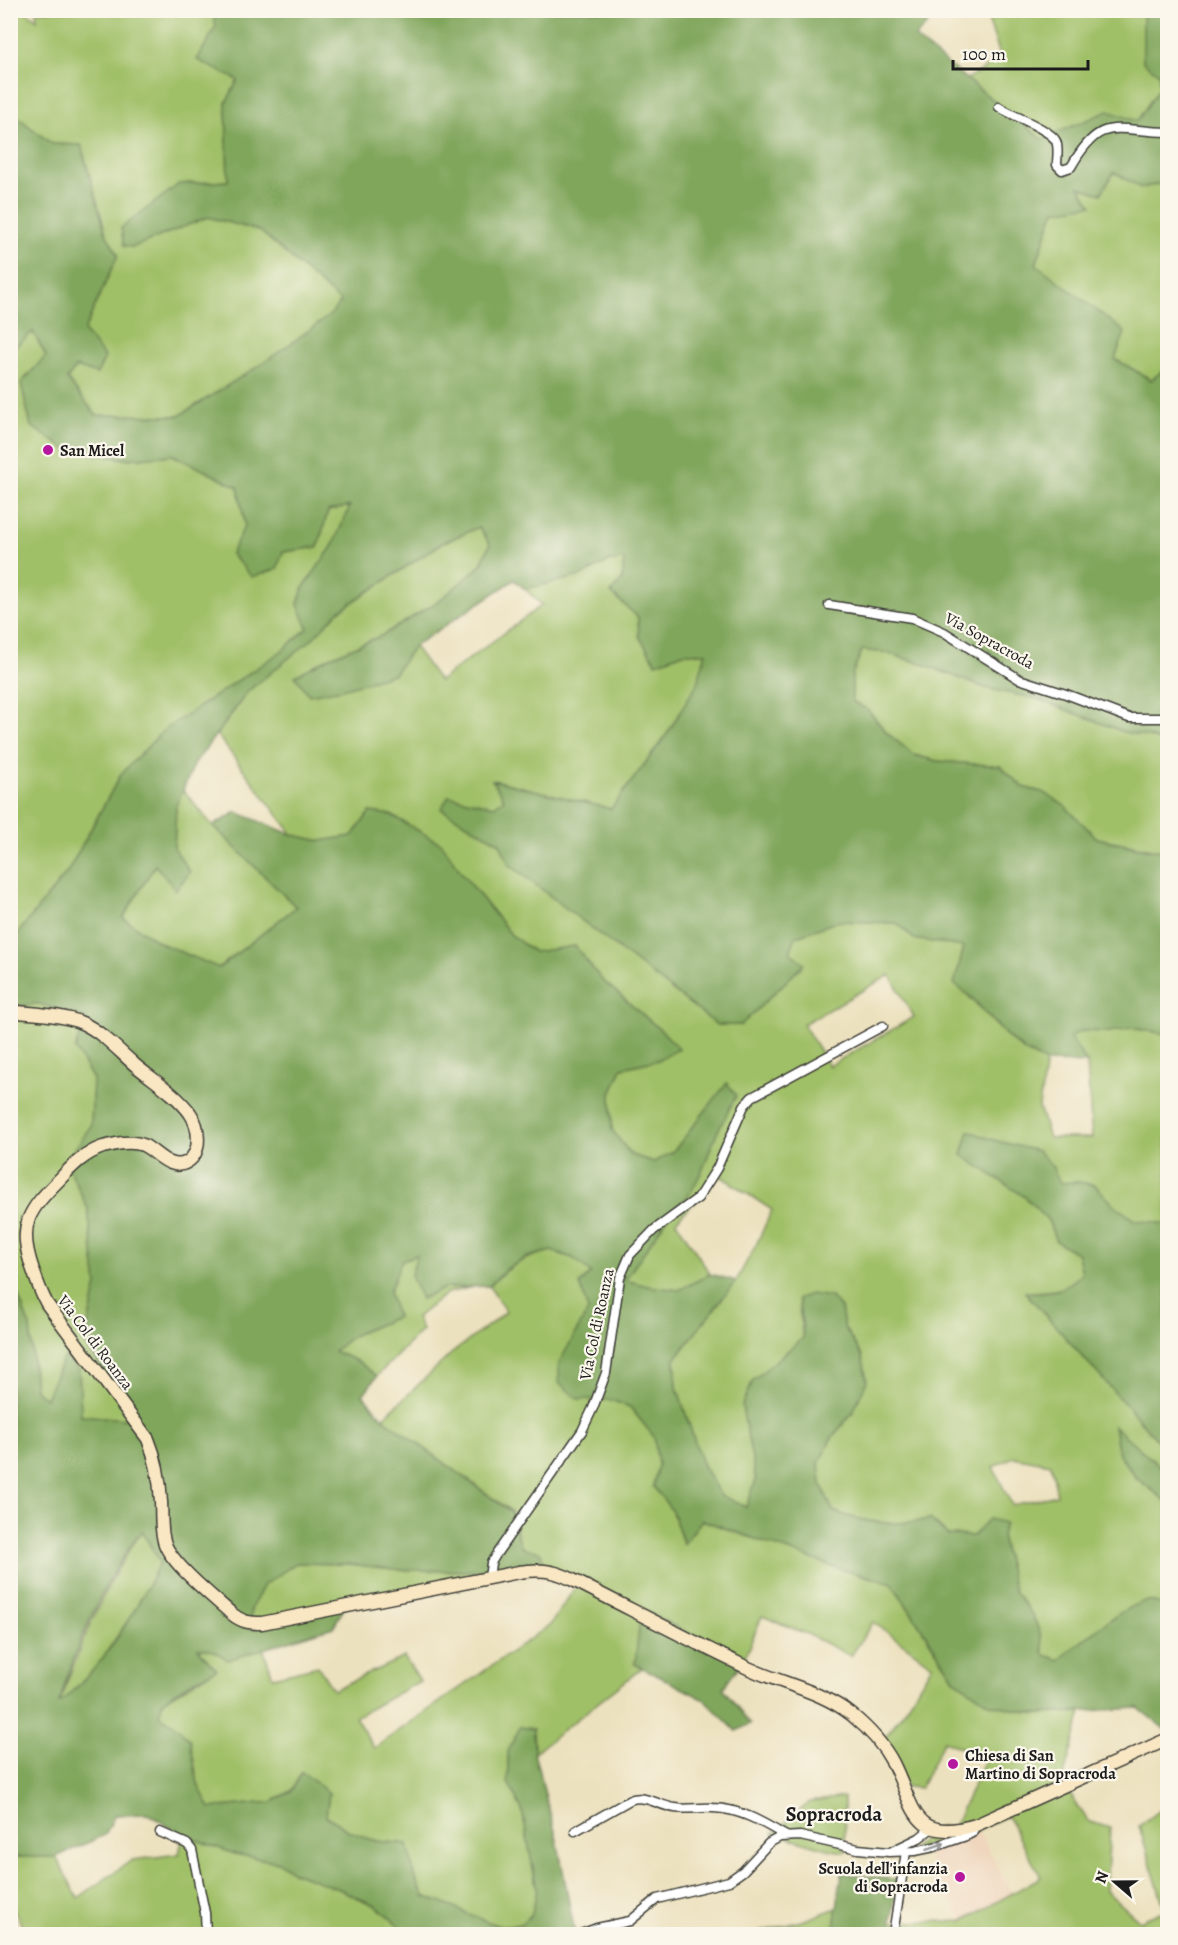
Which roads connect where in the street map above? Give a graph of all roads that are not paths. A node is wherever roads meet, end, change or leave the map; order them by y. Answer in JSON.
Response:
{"nodes":[{"id":1,"x":999,"y":107,"type":"dead end"},
{"id":2,"x":1167,"y":132,"type":"edge"},
{"id":3,"x":829,"y":605,"type":"dead end"},
{"id":4,"x":1167,"y":718,"type":"edge"},
{"id":5,"x":10,"y":1011,"type":"edge"},
{"id":6,"x":883,"y":1026,"type":"dead end"},
{"id":7,"x":489,"y":1578,"type":"junction"},
{"id":8,"x":1167,"y":1739,"type":"edge"},
{"id":9,"x":976,"y":1825,"type":"junction"},
{"id":10,"x":933,"y":1827,"type":"junction"},
{"id":11,"x":575,"y":1831,"type":"dead end"},
{"id":12,"x":160,"y":1832,"type":"dead end"},
{"id":13,"x":786,"y":1836,"type":"junction"},
{"id":14,"x":889,"y":1852,"type":"junction"},
{"id":15,"x":906,"y":1852,"type":"junction"},
{"id":16,"x":206,"y":1935,"type":"edge"},
{"id":17,"x":581,"y":1935,"type":"edge"},
{"id":18,"x":893,"y":1935,"type":"edge"}],
"edges":[{"from":1,"to":2,"type":"street"},
{"from":3,"to":4,"type":"street","name":"Via Sopracroda"},
{"from":5,"to":7,"type":"street","name":"Via Col di Roanza"},
{"from":6,"to":7,"type":"street","name":"Via Col di Roanza"},
{"from":7,"to":10,"type":"street","name":"Via Col di Roanza"},
{"from":8,"to":9,"type":"street"},
{"from":9,"to":10,"type":"street"},
{"from":15,"to":9,"type":"street","one_way":true},
{"from":10,"to":14,"type":"street"},
{"from":11,"to":13,"type":"street"},
{"from":12,"to":16,"type":"street"},
{"from":13,"to":14,"type":"street"},
{"from":13,"to":17,"type":"street"},
{"from":14,"to":15,"type":"street"},
{"from":15,"to":18,"type":"street"}]}
